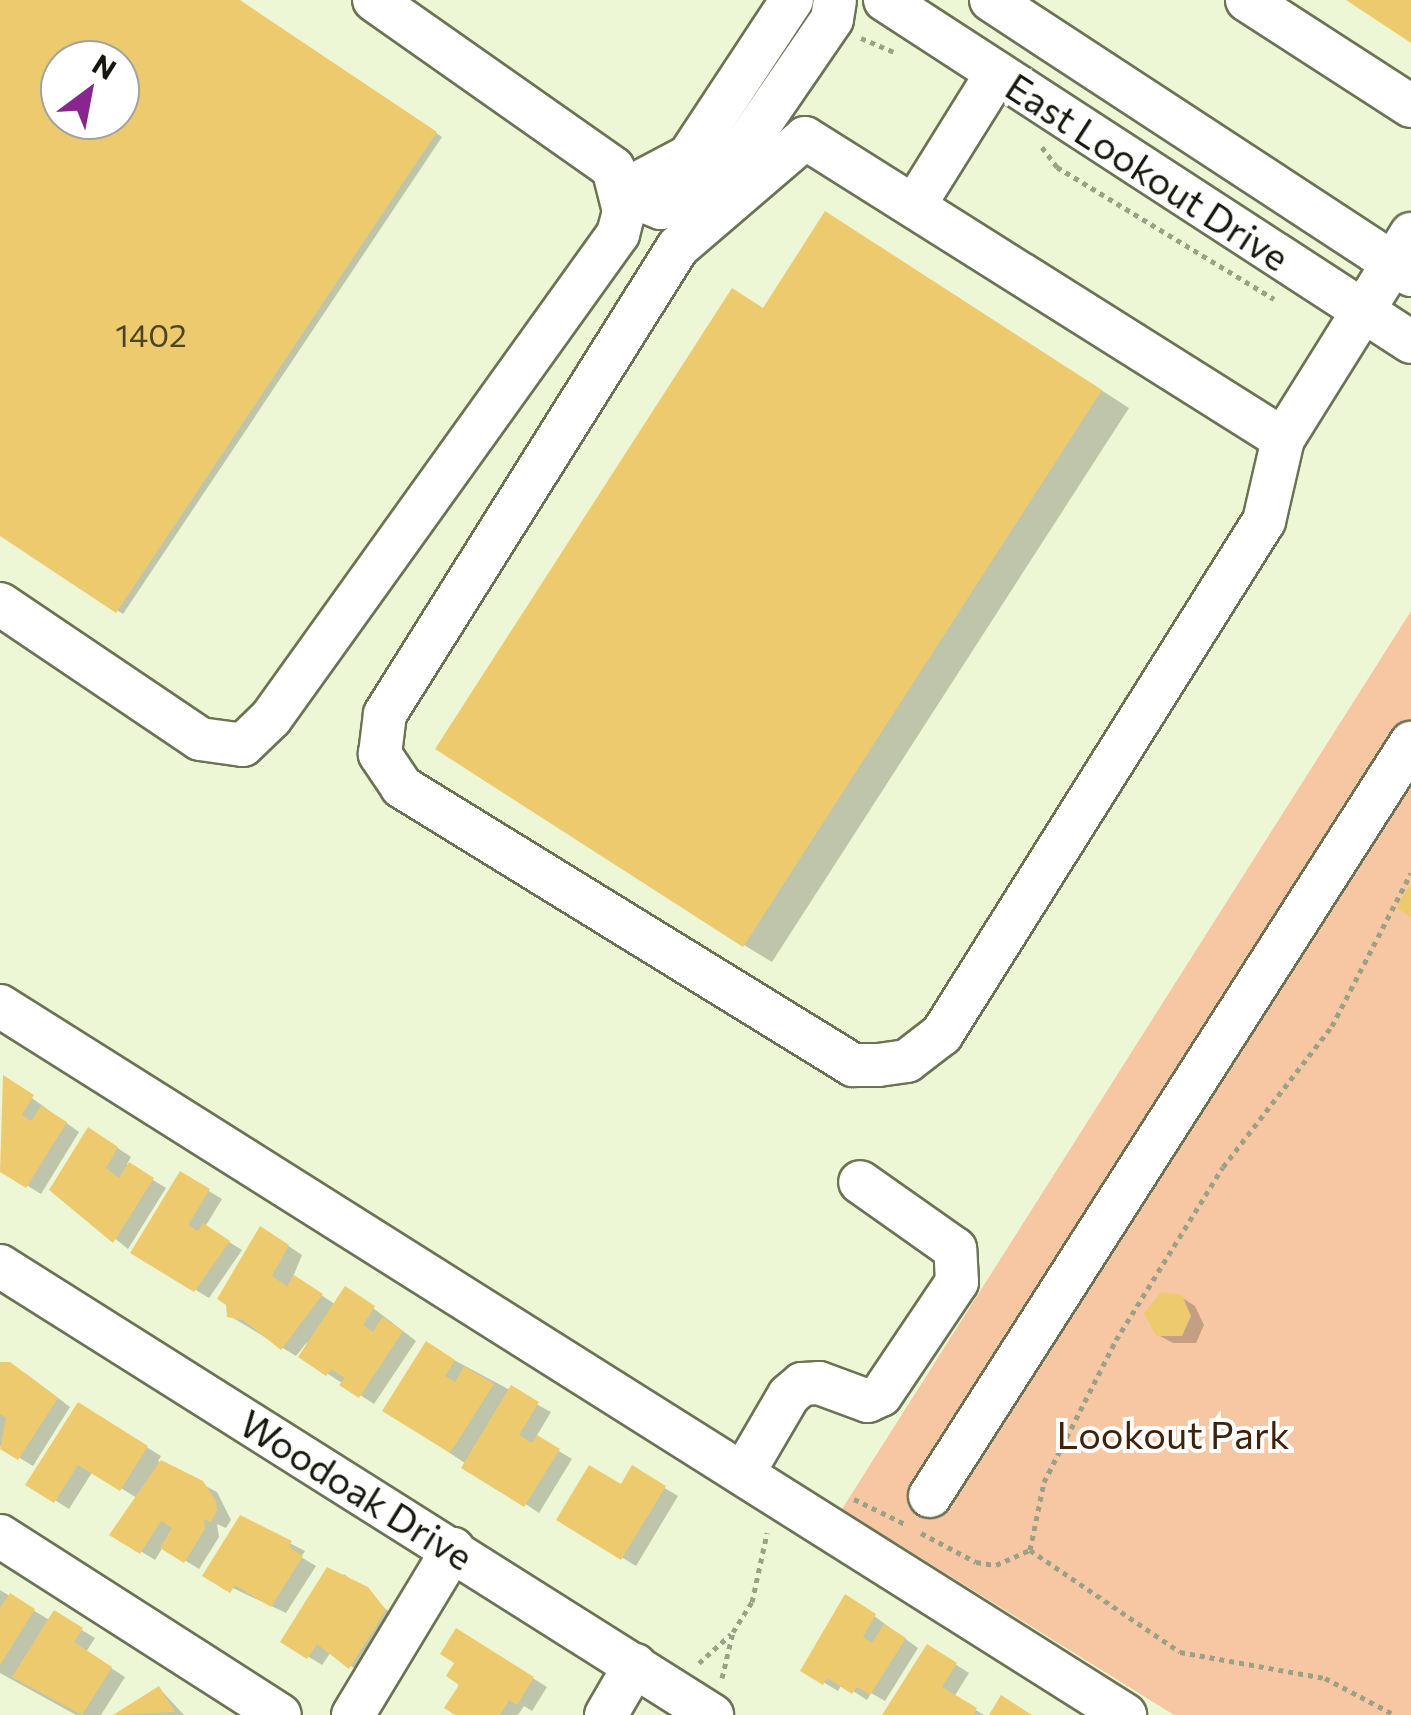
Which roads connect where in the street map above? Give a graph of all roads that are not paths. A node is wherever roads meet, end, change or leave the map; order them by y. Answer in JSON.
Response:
{"nodes":[{"id":1,"x":374,"y":0,"type":"edge"},
{"id":2,"x":792,"y":0,"type":"edge"},
{"id":3,"x":835,"y":0,"type":"edge"},
{"id":4,"x":885,"y":0,"type":"edge"},
{"id":5,"x":991,"y":0,"type":"edge"},
{"id":6,"x":1247,"y":0,"type":"edge"},
{"id":7,"x":996,"y":73,"type":"junction"},
{"id":8,"x":1411,"y":106,"type":"edge"},
{"id":9,"x":622,"y":192,"type":"junction"},
{"id":10,"x":916,"y":204,"type":"junction"},
{"id":11,"x":1405,"y":258,"type":"edge"},
{"id":12,"x":1364,"y":310,"type":"junction"},
{"id":13,"x":1411,"y":342,"type":"edge"},
{"id":14,"x":1284,"y":439,"type":"junction"},
{"id":15,"x":0,"y":604,"type":"edge"},
{"id":16,"x":1411,"y":742,"type":"edge"},
{"id":17,"x":0,"y":1006,"type":"edge"},
{"id":18,"x":860,"y":1182,"type":"dead end"},
{"id":19,"x":0,"y":1266,"type":"edge"},
{"id":20,"x":744,"y":1472,"type":"junction"},
{"id":21,"x":930,"y":1496,"type":"dead end"},
{"id":22,"x":0,"y":1536,"type":"edge"},
{"id":23,"x":454,"y":1549,"type":"junction"},
{"id":24,"x":635,"y":1665,"type":"junction"},
{"id":25,"x":698,"y":1701,"type":"edge"},
{"id":26,"x":280,"y":1715,"type":"edge"},
{"id":27,"x":353,"y":1715,"type":"edge"},
{"id":28,"x":606,"y":1715,"type":"edge"},
{"id":29,"x":1125,"y":1715,"type":"edge"}],
"edges":[{"from":1,"to":9,"type":"street"},
{"from":2,"to":9,"type":"street"},
{"from":3,"to":9,"type":"street"},
{"from":4,"to":7,"type":"street","name":"East Lookout Drive"},
{"from":5,"to":11,"type":"street","name":"East Lookout Drive"},
{"from":6,"to":8,"type":"street"},
{"from":7,"to":10,"type":"street"},
{"from":7,"to":12,"type":"street","name":"East Lookout Drive"},
{"from":9,"to":15,"type":"street"},
{"from":10,"to":14,"type":"street"},
{"from":10,"to":14,"type":"street"},
{"from":11,"to":12,"type":"street"},
{"from":12,"to":13,"type":"street","name":"East Lookout Drive"},
{"from":12,"to":14,"type":"street"},
{"from":16,"to":21,"type":"street"},
{"from":17,"to":20,"type":"street"},
{"from":18,"to":20,"type":"street"},
{"from":19,"to":23,"type":"street","name":"Woodoak Drive"},
{"from":20,"to":29,"type":"street"},
{"from":22,"to":26,"type":"street"},
{"from":23,"to":24,"type":"street","name":"Woodoak Drive"},
{"from":23,"to":27,"type":"street"},
{"from":24,"to":25,"type":"street","name":"Woodoak Drive"},
{"from":24,"to":28,"type":"street"}]}
